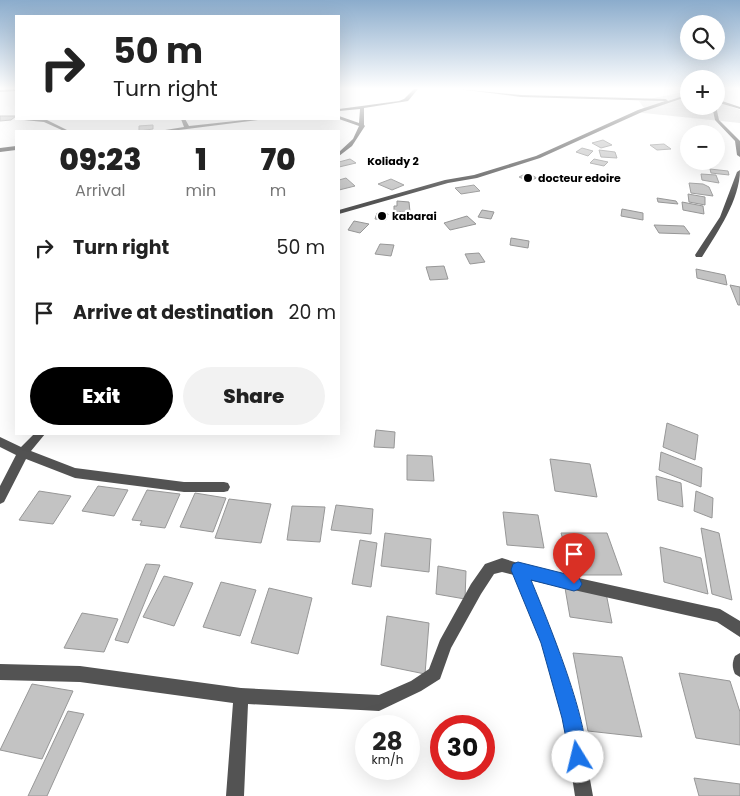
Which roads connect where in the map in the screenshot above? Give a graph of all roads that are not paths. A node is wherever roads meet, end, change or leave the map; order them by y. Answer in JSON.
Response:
{"nodes":[{"id":1,"x":203,"y":126,"type":"edge"},
{"id":2,"x":363,"y":126,"type":"edge"},
{"id":3,"x":606,"y":126,"type":"edge"},
{"id":4,"x":723,"y":126,"type":"edge"},
{"id":5,"x":187,"y":128,"type":"joint"},
{"id":6,"x":170,"y":130,"type":"edge"},
{"id":7,"x":15,"y":148,"type":"edge"},
{"id":8,"x":0,"y":150,"type":"edge"},
{"id":9,"x":340,"y":153,"type":"edge"},
{"id":10,"x":740,"y":155,"type":"edge"},
{"id":11,"x":740,"y":172,"type":"edge"},
{"id":12,"x":340,"y":212,"type":"edge"},
{"id":13,"x":699,"y":255,"type":"dead end"},
{"id":14,"x":39,"y":435,"type":"edge"},
{"id":15,"x":0,"y":442,"type":"edge"},
{"id":16,"x":23,"y":453,"type":"junction"},
{"id":17,"x":224,"y":487,"type":"dead end"},
{"id":18,"x":0,"y":498,"type":"edge"},
{"id":19,"x":518,"y":570,"type":"junction"},
{"id":20,"x":740,"y":630,"type":"edge"},
{"id":21,"x":740,"y":661,"type":"edge"},
{"id":22,"x":740,"y":669,"type":"edge"},
{"id":23,"x":0,"y":672,"type":"edge"},
{"id":24,"x":241,"y":696,"type":"junction"},
{"id":25,"x":235,"y":796,"type":"edge"},
{"id":26,"x":584,"y":796,"type":"edge"}],
"edges":[{"from":1,"to":5,"type":"street"},
{"from":2,"to":9,"type":"street"},
{"from":3,"to":12,"type":"street"},
{"from":4,"to":10,"type":"street"},
{"from":5,"to":6,"type":"street"},
{"from":7,"to":8,"type":"street"},
{"from":11,"to":13,"type":"street"},
{"from":14,"to":16,"type":"street"},
{"from":15,"to":16,"type":"street"},
{"from":16,"to":17,"type":"street"},
{"from":16,"to":18,"type":"street"},
{"from":19,"to":20,"type":"street"},
{"from":19,"to":24,"type":"street"},
{"from":19,"to":26,"type":"street"},
{"from":21,"to":22,"type":"street"},
{"from":23,"to":24,"type":"street"},
{"from":24,"to":25,"type":"street"}]}
